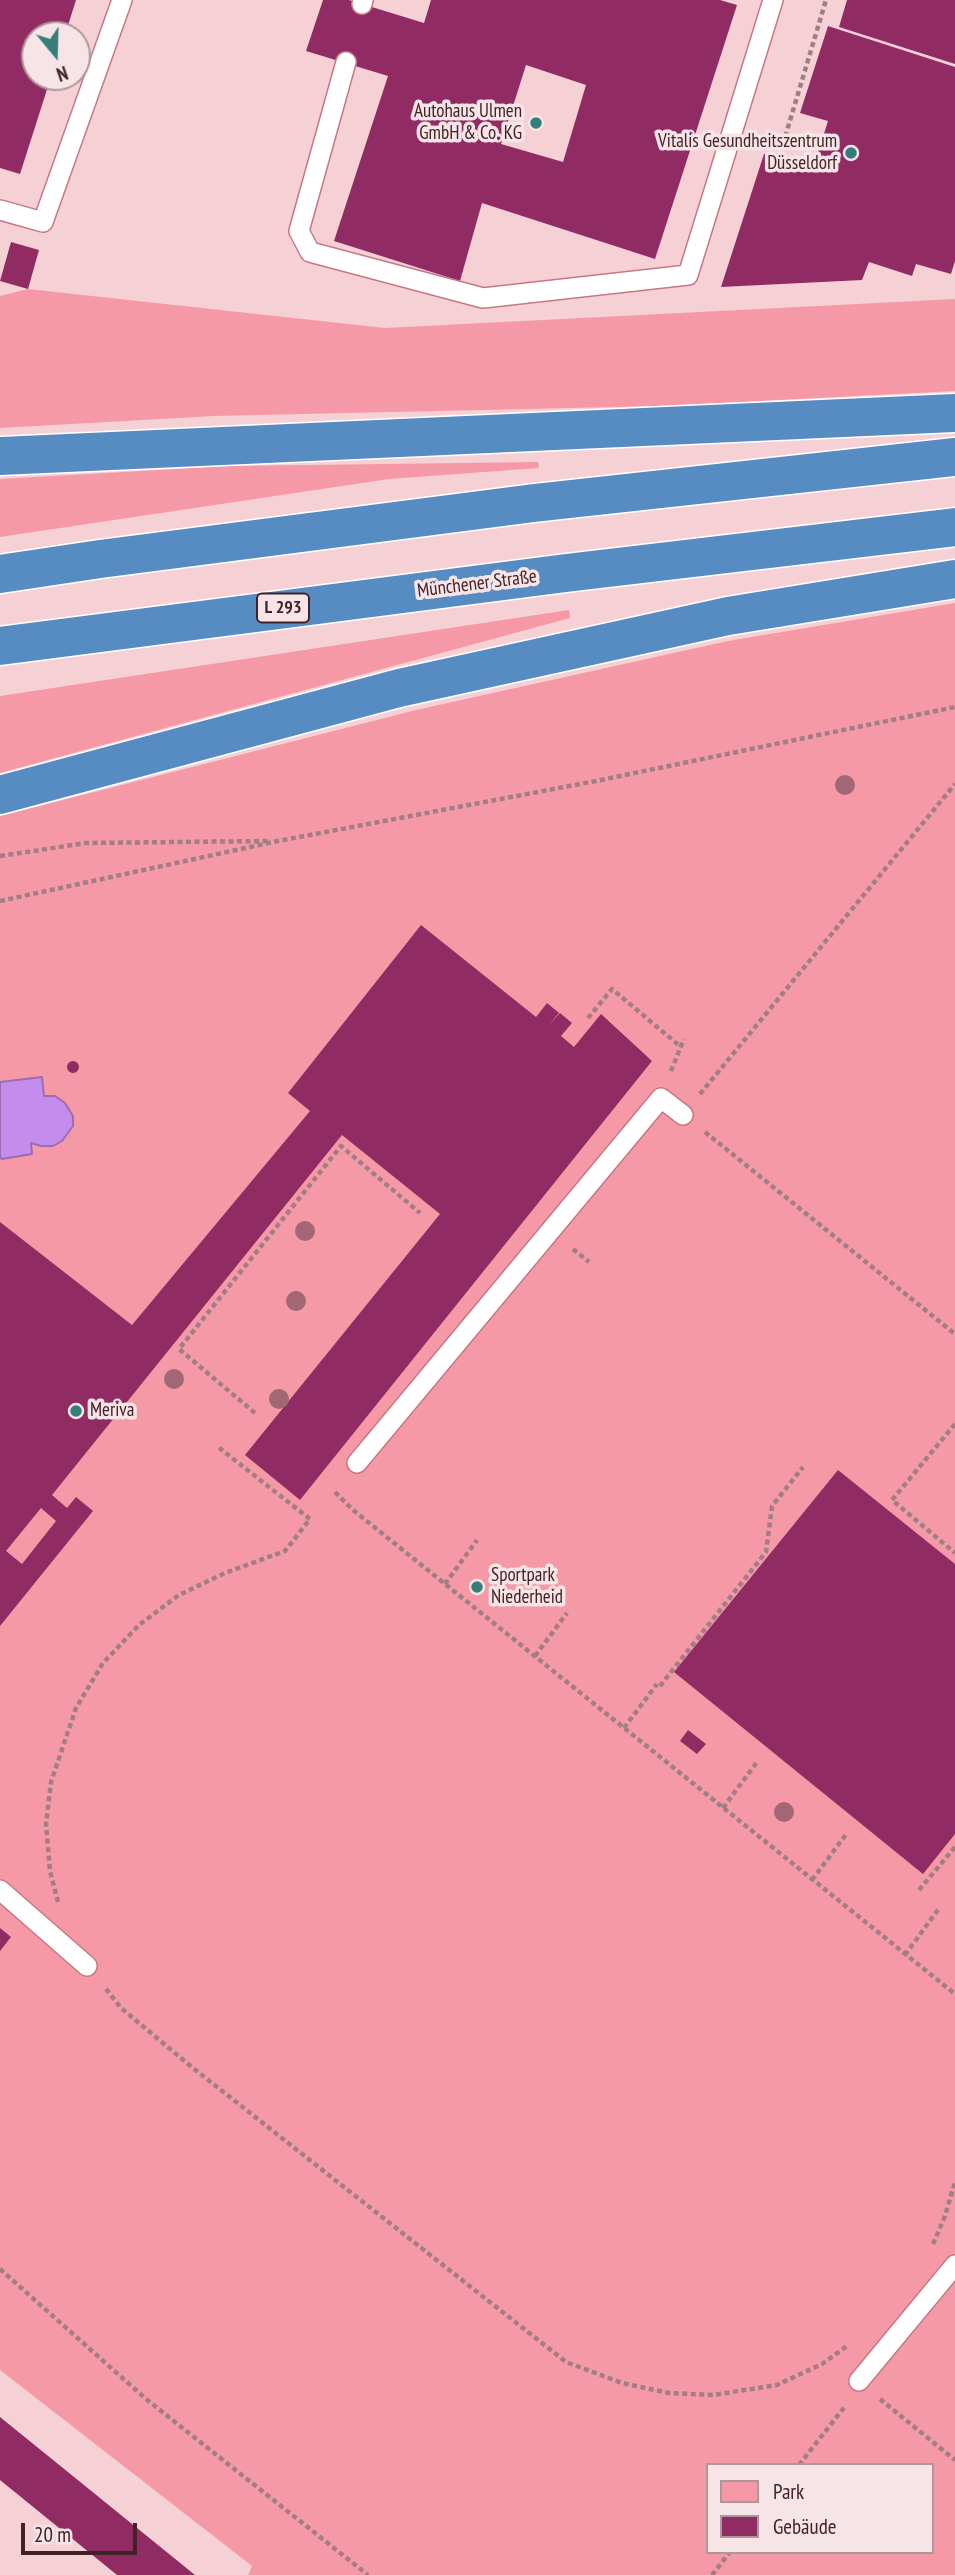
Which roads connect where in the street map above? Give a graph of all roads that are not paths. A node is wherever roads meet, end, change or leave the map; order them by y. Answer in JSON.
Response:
{"nodes":[{"id":1,"x":122,"y":0,"type":"edge"},
{"id":2,"x":773,"y":0,"type":"edge"},
{"id":3,"x":346,"y":62,"type":"dead end"},
{"id":4,"x":0,"y":210,"type":"edge"},
{"id":5,"x":955,"y":413,"type":"edge"},
{"id":6,"x":0,"y":456,"type":"edge"},
{"id":7,"x":955,"y":457,"type":"edge"},
{"id":8,"x":955,"y":527,"type":"edge"},
{"id":9,"x":0,"y":574,"type":"edge"},
{"id":10,"x":955,"y":579,"type":"edge"},
{"id":11,"x":0,"y":646,"type":"edge"},
{"id":12,"x":0,"y":795,"type":"edge"},
{"id":13,"x":683,"y":1115,"type":"road end"},
{"id":14,"x":357,"y":1463,"type":"dead end"},
{"id":15,"x":0,"y":1890,"type":"edge"},
{"id":16,"x":88,"y":1966,"type":"road end"},
{"id":17,"x":955,"y":2265,"type":"edge"},
{"id":18,"x":861,"y":2383,"type":"road end"}],
"edges":[{"from":1,"to":4,"type":"lane"},
{"from":2,"to":3,"type":"lane"},
{"from":5,"to":6,"type":"highway"},
{"from":7,"to":9,"type":"highway"},
{"from":8,"to":11,"type":"highway","name":"Münchener Straße","number":"L 293"},
{"from":10,"to":12,"type":"highway"},
{"from":13,"to":14,"type":"lane"},
{"from":15,"to":16,"type":"lane"},
{"from":17,"to":18,"type":"lane"}]}
